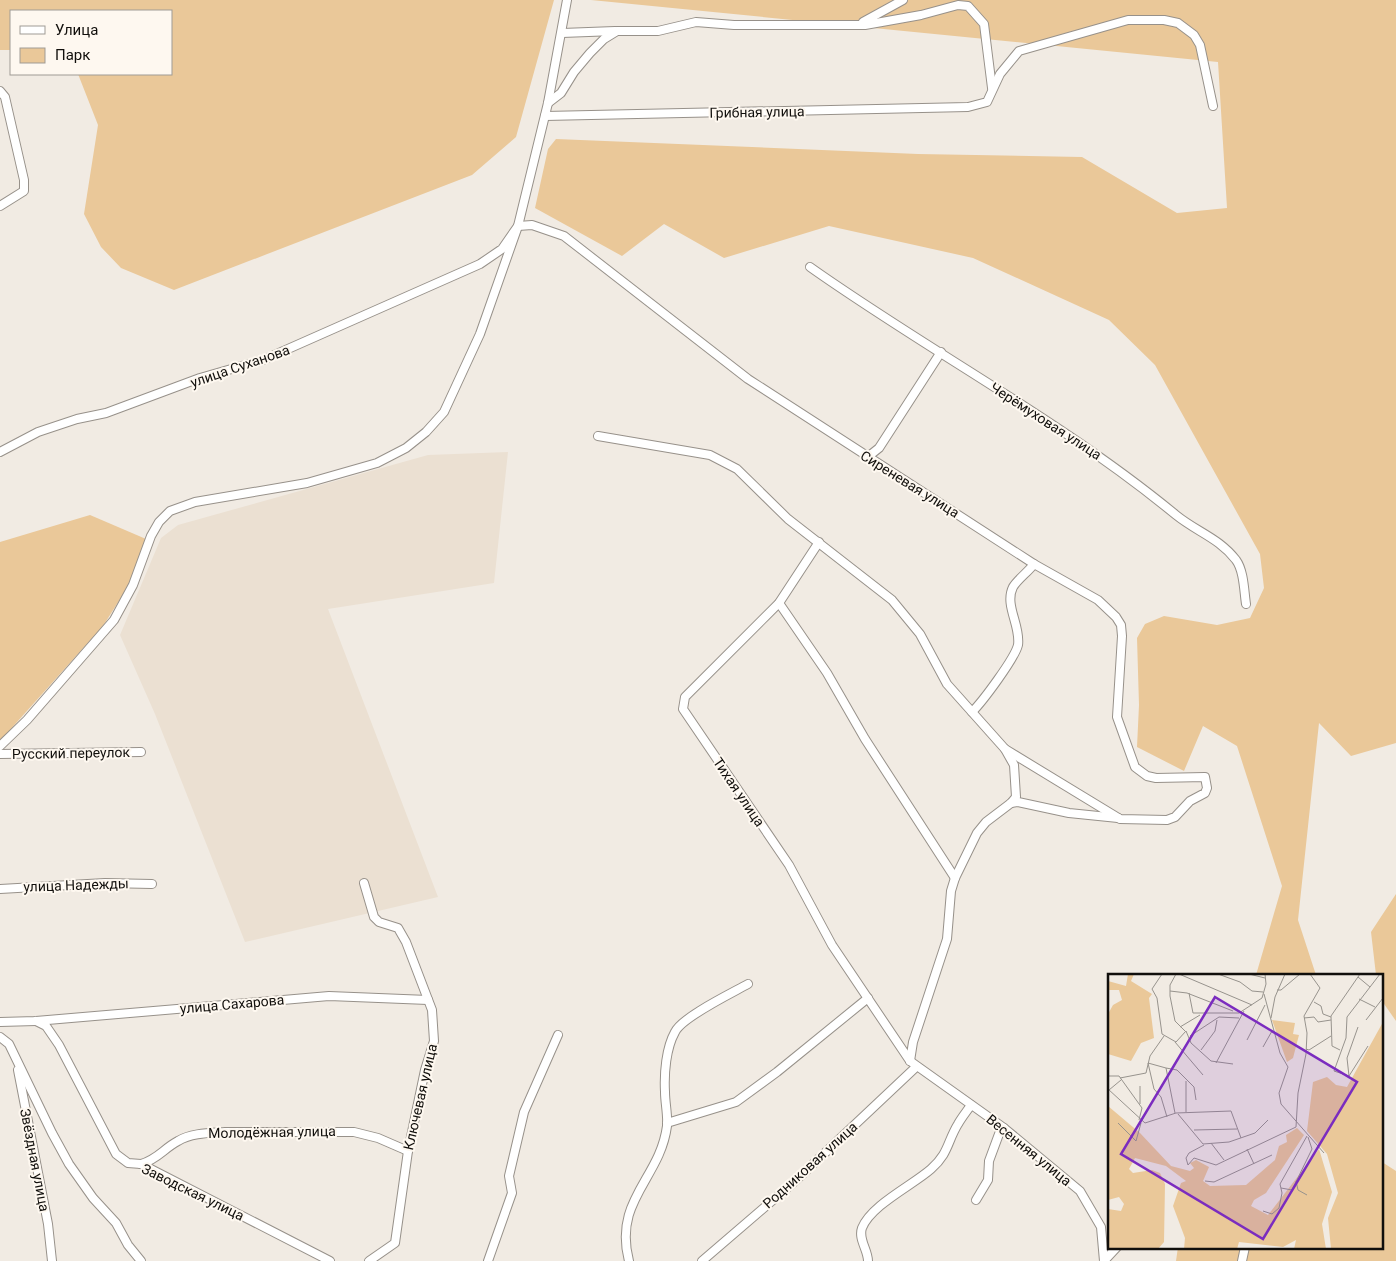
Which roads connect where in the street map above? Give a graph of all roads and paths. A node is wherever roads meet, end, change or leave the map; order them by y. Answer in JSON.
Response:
{"nodes":[{"id":1,"x":568,"y":0,"type":"edge"},
{"id":2,"x":903,"y":0,"type":"edge"},
{"id":3,"x":860,"y":25,"type":"junction"},
{"id":4,"x":617,"y":31,"type":"junction"},
{"id":5,"x":562,"y":34,"type":"junction"},
{"id":6,"x":992,"y":88,"type":"junction"},
{"id":7,"x":0,"y":92,"type":"edge"},
{"id":8,"x":548,"y":103,"type":"junction"},
{"id":9,"x":1213,"y":106,"type":"dead end"},
{"id":10,"x":545,"y":116,"type":"junction"},
{"id":11,"x":0,"y":206,"type":"edge"},
{"id":12,"x":518,"y":226,"type":"junction"},
{"id":13,"x":810,"y":267,"type":"dead end"},
{"id":14,"x":941,"y":352,"type":"junction"},
{"id":15,"x":598,"y":436,"type":"dead end"},
{"id":16,"x":0,"y":452,"type":"edge"},
{"id":17,"x":864,"y":456,"type":"junction"},
{"id":18,"x":819,"y":542,"type":"junction"},
{"id":19,"x":1034,"y":564,"type":"junction"},
{"id":20,"x":778,"y":603,"type":"junction"},
{"id":21,"x":1246,"y":604,"type":"dead end"},
{"id":22,"x":972,"y":712,"type":"junction"},
{"id":23,"x":0,"y":746,"type":"edge"},
{"id":24,"x":1005,"y":749,"type":"junction"},
{"id":25,"x":141,"y":752,"type":"dead end"},
{"id":26,"x":0,"y":754,"type":"edge"},
{"id":27,"x":1011,"y":803,"type":"junction"},
{"id":28,"x":1120,"y":818,"type":"junction"},
{"id":29,"x":955,"y":878,"type":"junction"},
{"id":30,"x":364,"y":883,"type":"dead end"},
{"id":31,"x":152,"y":884,"type":"dead end"},
{"id":32,"x":0,"y":888,"type":"edge"},
{"id":33,"x":748,"y":984,"type":"dead end"},
{"id":34,"x":868,"y":998,"type":"junction"},
{"id":35,"x":428,"y":1000,"type":"junction"},
{"id":36,"x":36,"y":1021,"type":"junction"},
{"id":37,"x":0,"y":1022,"type":"edge"},
{"id":38,"x":558,"y":1035,"type":"dead end"},
{"id":39,"x":0,"y":1037,"type":"edge"},
{"id":40,"x":16,"y":1059,"type":"junction"},
{"id":41,"x":913,"y":1064,"type":"junction"},
{"id":42,"x":971,"y":1105,"type":"junction"},
{"id":43,"x":668,"y":1124,"type":"junction"},
{"id":44,"x":1004,"y":1128,"type":"junction"},
{"id":45,"x":408,"y":1151,"type":"junction"},
{"id":46,"x":141,"y":1164,"type":"junction"},
{"id":47,"x":976,"y":1200,"type":"dead end"},
{"id":48,"x":1116,"y":1248,"type":"edge"},
{"id":49,"x":1246,"y":1248,"type":"edge"},
{"id":50,"x":52,"y":1261,"type":"edge"},
{"id":51,"x":141,"y":1261,"type":"edge"},
{"id":52,"x":330,"y":1261,"type":"edge"},
{"id":53,"x":368,"y":1261,"type":"edge"},
{"id":54,"x":488,"y":1261,"type":"edge"},
{"id":55,"x":629,"y":1261,"type":"edge"},
{"id":56,"x":702,"y":1261,"type":"edge"},
{"id":57,"x":868,"y":1261,"type":"edge"},
{"id":58,"x":1104,"y":1261,"type":"edge"},
{"id":59,"x":1242,"y":1261,"type":"edge"}],
"edges":[{"from":1,"to":5,"type":"street"},
{"from":2,"to":3,"type":"street"},
{"from":3,"to":4,"type":"street"},
{"from":3,"to":6,"type":"street"},
{"from":4,"to":5,"type":"street"},
{"from":4,"to":8,"type":"street"},
{"from":5,"to":8,"type":"street"},
{"from":6,"to":9,"type":"street"},
{"from":6,"to":10,"type":"street","name":"Грибная улица"},
{"from":7,"to":11,"type":"street"},
{"from":8,"to":10,"type":"street"},
{"from":10,"to":12,"type":"street"},
{"from":12,"to":16,"type":"street","name":"улица Суханова"},
{"from":12,"to":17,"type":"street","name":"Сиреневая улица"},
{"from":12,"to":23,"type":"street"},
{"from":13,"to":14,"type":"street","name":"Черёмуховая улица"},
{"from":14,"to":17,"type":"street"},
{"from":14,"to":21,"type":"street","name":"Черёмуховая улица"},
{"from":15,"to":18,"type":"street"},
{"from":17,"to":19,"type":"street","name":"Сиреневая улица"},
{"from":18,"to":20,"type":"street","name":"Тихая улица"},
{"from":18,"to":22,"type":"street"},
{"from":19,"to":22,"type":"street"},
{"from":19,"to":28,"type":"street","name":"Сиреневая улица"},
{"from":20,"to":29,"type":"street"},
{"from":20,"to":34,"type":"street","name":"Тихая улица"},
{"from":22,"to":24,"type":"street"},
{"from":24,"to":27,"type":"street"},
{"from":24,"to":28,"type":"street"},
{"from":25,"to":26,"type":"street","name":"Русский переулок"},
{"from":27,"to":28,"type":"street"},
{"from":27,"to":29,"type":"street"},
{"from":29,"to":41,"type":"street"},
{"from":30,"to":35,"type":"street","name":"Ключевая улица"},
{"from":31,"to":32,"type":"street","name":"улица Надежды"},
{"from":33,"to":43,"type":"street"},
{"from":34,"to":41,"type":"street","name":"Тихая улица"},
{"from":34,"to":43,"type":"street"},
{"from":35,"to":36,"type":"street","name":"улица Сахарова"},
{"from":35,"to":45,"type":"street","name":"Ключевая улица"},
{"from":36,"to":37,"type":"street","name":"улица Сахарова"},
{"from":36,"to":46,"type":"street","name":"Заводская улица"},
{"from":38,"to":54,"type":"street"},
{"from":39,"to":40,"type":"street"},
{"from":40,"to":50,"type":"street","name":"Звёздная улица"},
{"from":40,"to":51,"type":"street"},
{"from":41,"to":42,"type":"street","name":"Весенняя улица"},
{"from":41,"to":56,"type":"street","name":"Родниковая улица"},
{"from":42,"to":44,"type":"street","name":"Весенняя улица"},
{"from":42,"to":57,"type":"street"},
{"from":43,"to":55,"type":"street"},
{"from":44,"to":47,"type":"street"},
{"from":44,"to":58,"type":"street","name":"Весенняя улица"},
{"from":45,"to":46,"type":"street","name":"Молодёжная улица"},
{"from":45,"to":53,"type":"street","name":"Ключевая улица"},
{"from":46,"to":52,"type":"street","name":"Заводская улица"},
{"from":48,"to":58,"type":"street"},
{"from":49,"to":59,"type":"street"}]}
